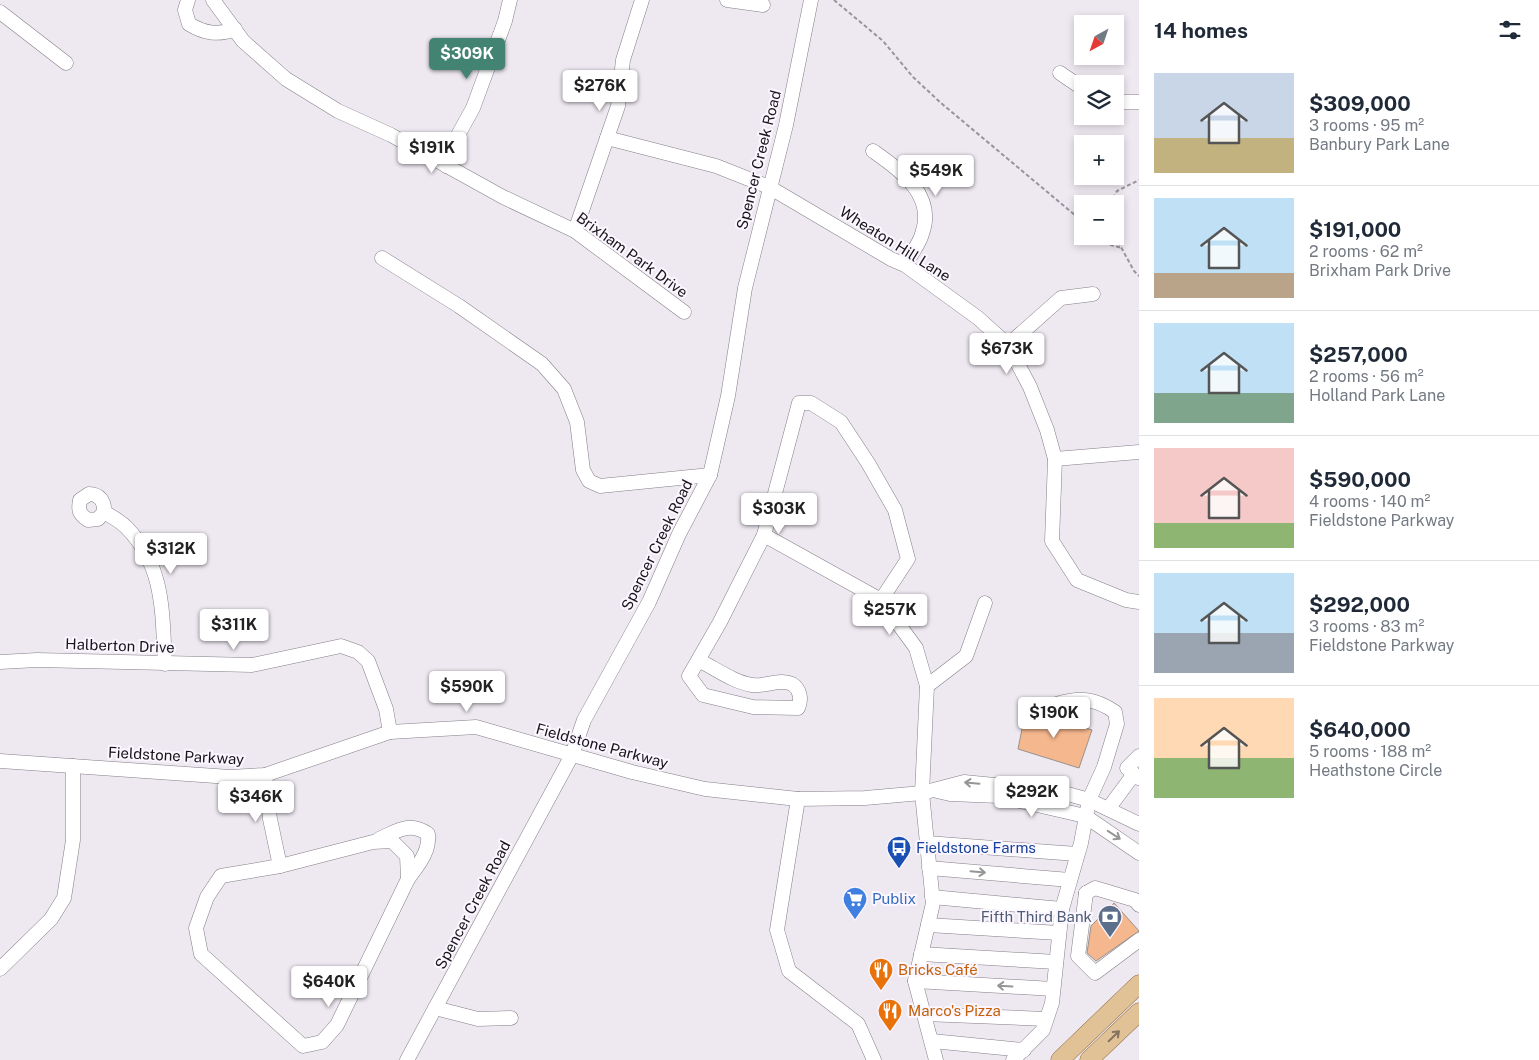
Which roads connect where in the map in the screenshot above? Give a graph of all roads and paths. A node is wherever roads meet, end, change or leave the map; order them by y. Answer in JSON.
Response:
{"nodes":[{"id":1,"x":188,"y":0,"type":"edge"},
{"id":2,"x":213,"y":0,"type":"edge"},
{"id":3,"x":510,"y":0,"type":"edge"},
{"id":4,"x":642,"y":0,"type":"edge"},
{"id":5,"x":727,"y":0,"type":"edge"},
{"id":6,"x":811,"y":0,"type":"edge"},
{"id":7,"x":834,"y":0,"type":"edge"},
{"id":8,"x":763,"y":6,"type":"dead end"},
{"id":9,"x":0,"y":12,"type":"edge"},
{"id":10,"x":235,"y":29,"type":"junction"},
{"id":11,"x":66,"y":63,"type":"dead end"},
{"id":12,"x":1060,"y":74,"type":"dead end"},
{"id":13,"x":1074,"y":83,"type":"edge"},
{"id":14,"x":1124,"y":102,"type":"edge"},
{"id":15,"x":1139,"y":102,"type":"edge"},
{"id":16,"x":608,"y":138,"type":"junction"},
{"id":17,"x":873,"y":151,"type":"dead end"},
{"id":18,"x":446,"y":166,"type":"junction"},
{"id":19,"x":1139,"y":180,"type":"edge"},
{"id":20,"x":769,"y":186,"type":"junction"},
{"id":21,"x":1115,"y":195,"type":"edge"},
{"id":22,"x":1074,"y":214,"type":"edge"},
{"id":23,"x":575,"y":231,"type":"junction"},
{"id":24,"x":1110,"y":245,"type":"edge"},
{"id":25,"x":1120,"y":245,"type":"edge"},
{"id":26,"x":1122,"y":248,"type":"junction"},
{"id":27,"x":382,"y":258,"type":"dead end"},
{"id":28,"x":905,"y":265,"type":"junction"},
{"id":29,"x":1139,"y":276,"type":"edge"},
{"id":30,"x":1093,"y":294,"type":"dead end"},
{"id":31,"x":684,"y":312,"type":"dead end"},
{"id":32,"x":1008,"y":345,"type":"junction"},
{"id":33,"x":1139,"y":452,"type":"edge"},
{"id":34,"x":1055,"y":459,"type":"junction"},
{"id":35,"x":710,"y":475,"type":"junction"},
{"id":36,"x":104,"y":512,"type":"dead end"},
{"id":37,"x":764,"y":535,"type":"junction"},
{"id":38,"x":881,"y":600,"type":"junction"},
{"id":39,"x":1139,"y":602,"type":"edge"},
{"id":40,"x":985,"y":603,"type":"dead end"},
{"id":41,"x":698,"y":660,"type":"junction"},
{"id":42,"x":0,"y":662,"type":"edge"},
{"id":43,"x":165,"y":664,"type":"junction"},
{"id":44,"x":927,"y":686,"type":"junction"},
{"id":45,"x":1055,"y":711,"type":"dead end"},
{"id":46,"x":390,"y":732,"type":"junction"},
{"id":47,"x":572,"y":755,"type":"junction"},
{"id":48,"x":1139,"y":756,"type":"edge"},
{"id":49,"x":0,"y":761,"type":"edge"},
{"id":50,"x":73,"y":766,"type":"junction"},
{"id":51,"x":265,"y":775,"type":"junction"},
{"id":52,"x":1136,"y":776,"type":"edge"},
{"id":53,"x":928,"y":791,"type":"junction"},
{"id":54,"x":798,"y":799,"type":"junction"},
{"id":55,"x":1089,"y":800,"type":"junction"},
{"id":56,"x":1108,"y":809,"type":"junction"},
{"id":57,"x":1085,"y":816,"type":"junction"},
{"id":58,"x":1139,"y":824,"type":"edge"},
{"id":59,"x":373,"y":842,"type":"junction"},
{"id":60,"x":927,"y":843,"type":"junction"},
{"id":61,"x":1139,"y":853,"type":"edge"},
{"id":62,"x":1077,"y":854,"type":"junction"},
{"id":63,"x":280,"y":866,"type":"junction"},
{"id":64,"x":929,"y":868,"type":"junction"},
{"id":65,"x":408,"y":879,"type":"junction"},
{"id":66,"x":1069,"y":882,"type":"junction"},
{"id":67,"x":1086,"y":893,"type":"junction"},
{"id":68,"x":932,"y":897,"type":"junction"},
{"id":69,"x":1139,"y":905,"type":"edge"},
{"id":70,"x":1062,"y":909,"type":"junction"},
{"id":71,"x":928,"y":925,"type":"junction"},
{"id":72,"x":1059,"y":933,"type":"junction"},
{"id":73,"x":1139,"y":940,"type":"edge"},
{"id":74,"x":921,"y":954,"type":"junction"},
{"id":75,"x":1056,"y":962,"type":"junction"},
{"id":76,"x":0,"y":969,"type":"edge"},
{"id":77,"x":915,"y":981,"type":"junction"},
{"id":78,"x":1139,"y":984,"type":"edge"},
{"id":79,"x":1053,"y":989,"type":"junction"},
{"id":80,"x":436,"y":1008,"type":"junction"},
{"id":81,"x":1139,"y":1012,"type":"edge"},
{"id":82,"x":924,"y":1014,"type":"junction"},
{"id":83,"x":512,"y":1018,"type":"dead end"},
{"id":84,"x":1046,"y":1020,"type":"junction"},
{"id":85,"x":932,"y":1041,"type":"junction"},
{"id":86,"x":1024,"y":1050,"type":"junction"},
{"id":87,"x":407,"y":1060,"type":"edge"},
{"id":88,"x":874,"y":1060,"type":"edge"},
{"id":89,"x":936,"y":1060,"type":"edge"},
{"id":90,"x":1013,"y":1060,"type":"edge"},
{"id":91,"x":1060,"y":1060,"type":"edge"},
{"id":92,"x":1089,"y":1060,"type":"edge"}],
"edges":[{"from":1,"to":10,"type":"street"},
{"from":2,"to":10,"type":"street","name":"Brixham Park Drive"},
{"from":3,"to":18,"type":"street"},
{"from":4,"to":16,"type":"street"},
{"from":5,"to":8,"type":"street"},
{"from":6,"to":20,"type":"street","name":"Spencer Creek Road"},
{"from":7,"to":22,"type":"path"},
{"from":9,"to":11,"type":"street"},
{"from":10,"to":18,"type":"street","name":"Brixham Park Drive"},
{"from":12,"to":13,"type":"street"},
{"from":14,"to":15,"type":"street"},
{"from":16,"to":20,"type":"street","name":"Wheaton Hill Lane"},
{"from":16,"to":23,"type":"street"},
{"from":17,"to":28,"type":"street"},
{"from":18,"to":23,"type":"street","name":"Brixham Park Drive"},
{"from":19,"to":21,"type":"path"},
{"from":20,"to":28,"type":"street","name":"Wheaton Hill Lane"},
{"from":20,"to":35,"type":"street","name":"Spencer Creek Road"},
{"from":23,"to":31,"type":"street","name":"Brixham Park Drive"},
{"from":24,"to":26,"type":"path"},
{"from":25,"to":26,"type":"path"},
{"from":26,"to":29,"type":"path"},
{"from":27,"to":35,"type":"street"},
{"from":28,"to":32,"type":"street","name":"Wheaton Hill Lane"},
{"from":30,"to":32,"type":"street"},
{"from":32,"to":34,"type":"street","name":"Wheaton Hill Lane"},
{"from":33,"to":34,"type":"street"},
{"from":34,"to":39,"type":"street","name":"Wheaton Hill Lane"},
{"from":35,"to":47,"type":"street","name":"Spencer Creek Road"},
{"from":36,"to":43,"type":"street"},
{"from":37,"to":38,"type":"street"},
{"from":37,"to":38,"type":"street"},
{"from":37,"to":41,"type":"street"},
{"from":38,"to":44,"type":"street"},
{"from":40,"to":44,"type":"street"},
{"from":41,"to":41,"type":"street"},
{"from":42,"to":43,"type":"street","name":"Halberton Drive"},
{"from":43,"to":46,"type":"street","name":"Halberton Drive"},
{"from":44,"to":53,"type":"street"},
{"from":45,"to":55,"type":"street"},
{"from":46,"to":47,"type":"street","name":"Fieldstone Parkway"},
{"from":46,"to":51,"type":"street","name":"Fieldstone Parkway"},
{"from":47,"to":54,"type":"street","name":"Fieldstone Parkway"},
{"from":47,"to":80,"type":"street","name":"Spencer Creek Road"},
{"from":48,"to":52,"type":"street"},
{"from":49,"to":50,"type":"street","name":"Fieldstone Parkway"},
{"from":50,"to":51,"type":"street","name":"Fieldstone Parkway"},
{"from":50,"to":76,"type":"street"},
{"from":51,"to":63,"type":"street"},
{"from":52,"to":56,"type":"street"},
{"from":53,"to":54,"type":"street","name":"Fieldstone Parkway"},
{"from":55,"to":53,"type":"street","name":"Fieldstone Parkway","one_way":true},
{"from":53,"to":57,"type":"street","name":"Fieldstone Parkway"},
{"from":53,"to":60,"type":"street"},
{"from":54,"to":88,"type":"street"},
{"from":55,"to":56,"type":"street","name":"Fieldstone Parkway"},
{"from":55,"to":57,"type":"street"},
{"from":56,"to":58,"type":"street","name":"Fieldstone Parkway"},
{"from":57,"to":61,"type":"street","name":"Fieldstone Parkway","one_way":true},
{"from":57,"to":62,"type":"street"},
{"from":59,"to":63,"type":"street"},
{"from":59,"to":65,"type":"street"},
{"from":59,"to":65,"type":"street"},
{"from":60,"to":62,"type":"street"},
{"from":60,"to":64,"type":"street"},
{"from":62,"to":66,"type":"street"},
{"from":63,"to":65,"type":"street"},
{"from":64,"to":66,"type":"street","one_way":true},
{"from":64,"to":68,"type":"street"},
{"from":66,"to":67,"type":"street"},
{"from":66,"to":70,"type":"street"},
{"from":67,"to":69,"type":"street"},
{"from":67,"to":73,"type":"street"},
{"from":68,"to":70,"type":"street"},
{"from":68,"to":71,"type":"street"},
{"from":70,"to":72,"type":"street"},
{"from":71,"to":72,"type":"street"},
{"from":71,"to":74,"type":"street"},
{"from":72,"to":75,"type":"street"},
{"from":74,"to":75,"type":"street"},
{"from":74,"to":77,"type":"street"},
{"from":75,"to":79,"type":"street"},
{"from":79,"to":77,"type":"street","one_way":true},
{"from":77,"to":82,"type":"street"},
{"from":78,"to":91,"type":"main road"},
{"from":79,"to":84,"type":"street"},
{"from":80,"to":83,"type":"street"},
{"from":80,"to":87,"type":"street","name":"Spencer Creek Road"},
{"from":92,"to":81,"type":"main road","one_way":true},
{"from":82,"to":84,"type":"street"},
{"from":82,"to":85,"type":"street"},
{"from":84,"to":86,"type":"street"},
{"from":85,"to":86,"type":"street"},
{"from":85,"to":89,"type":"street"},
{"from":86,"to":90,"type":"street"}]}
